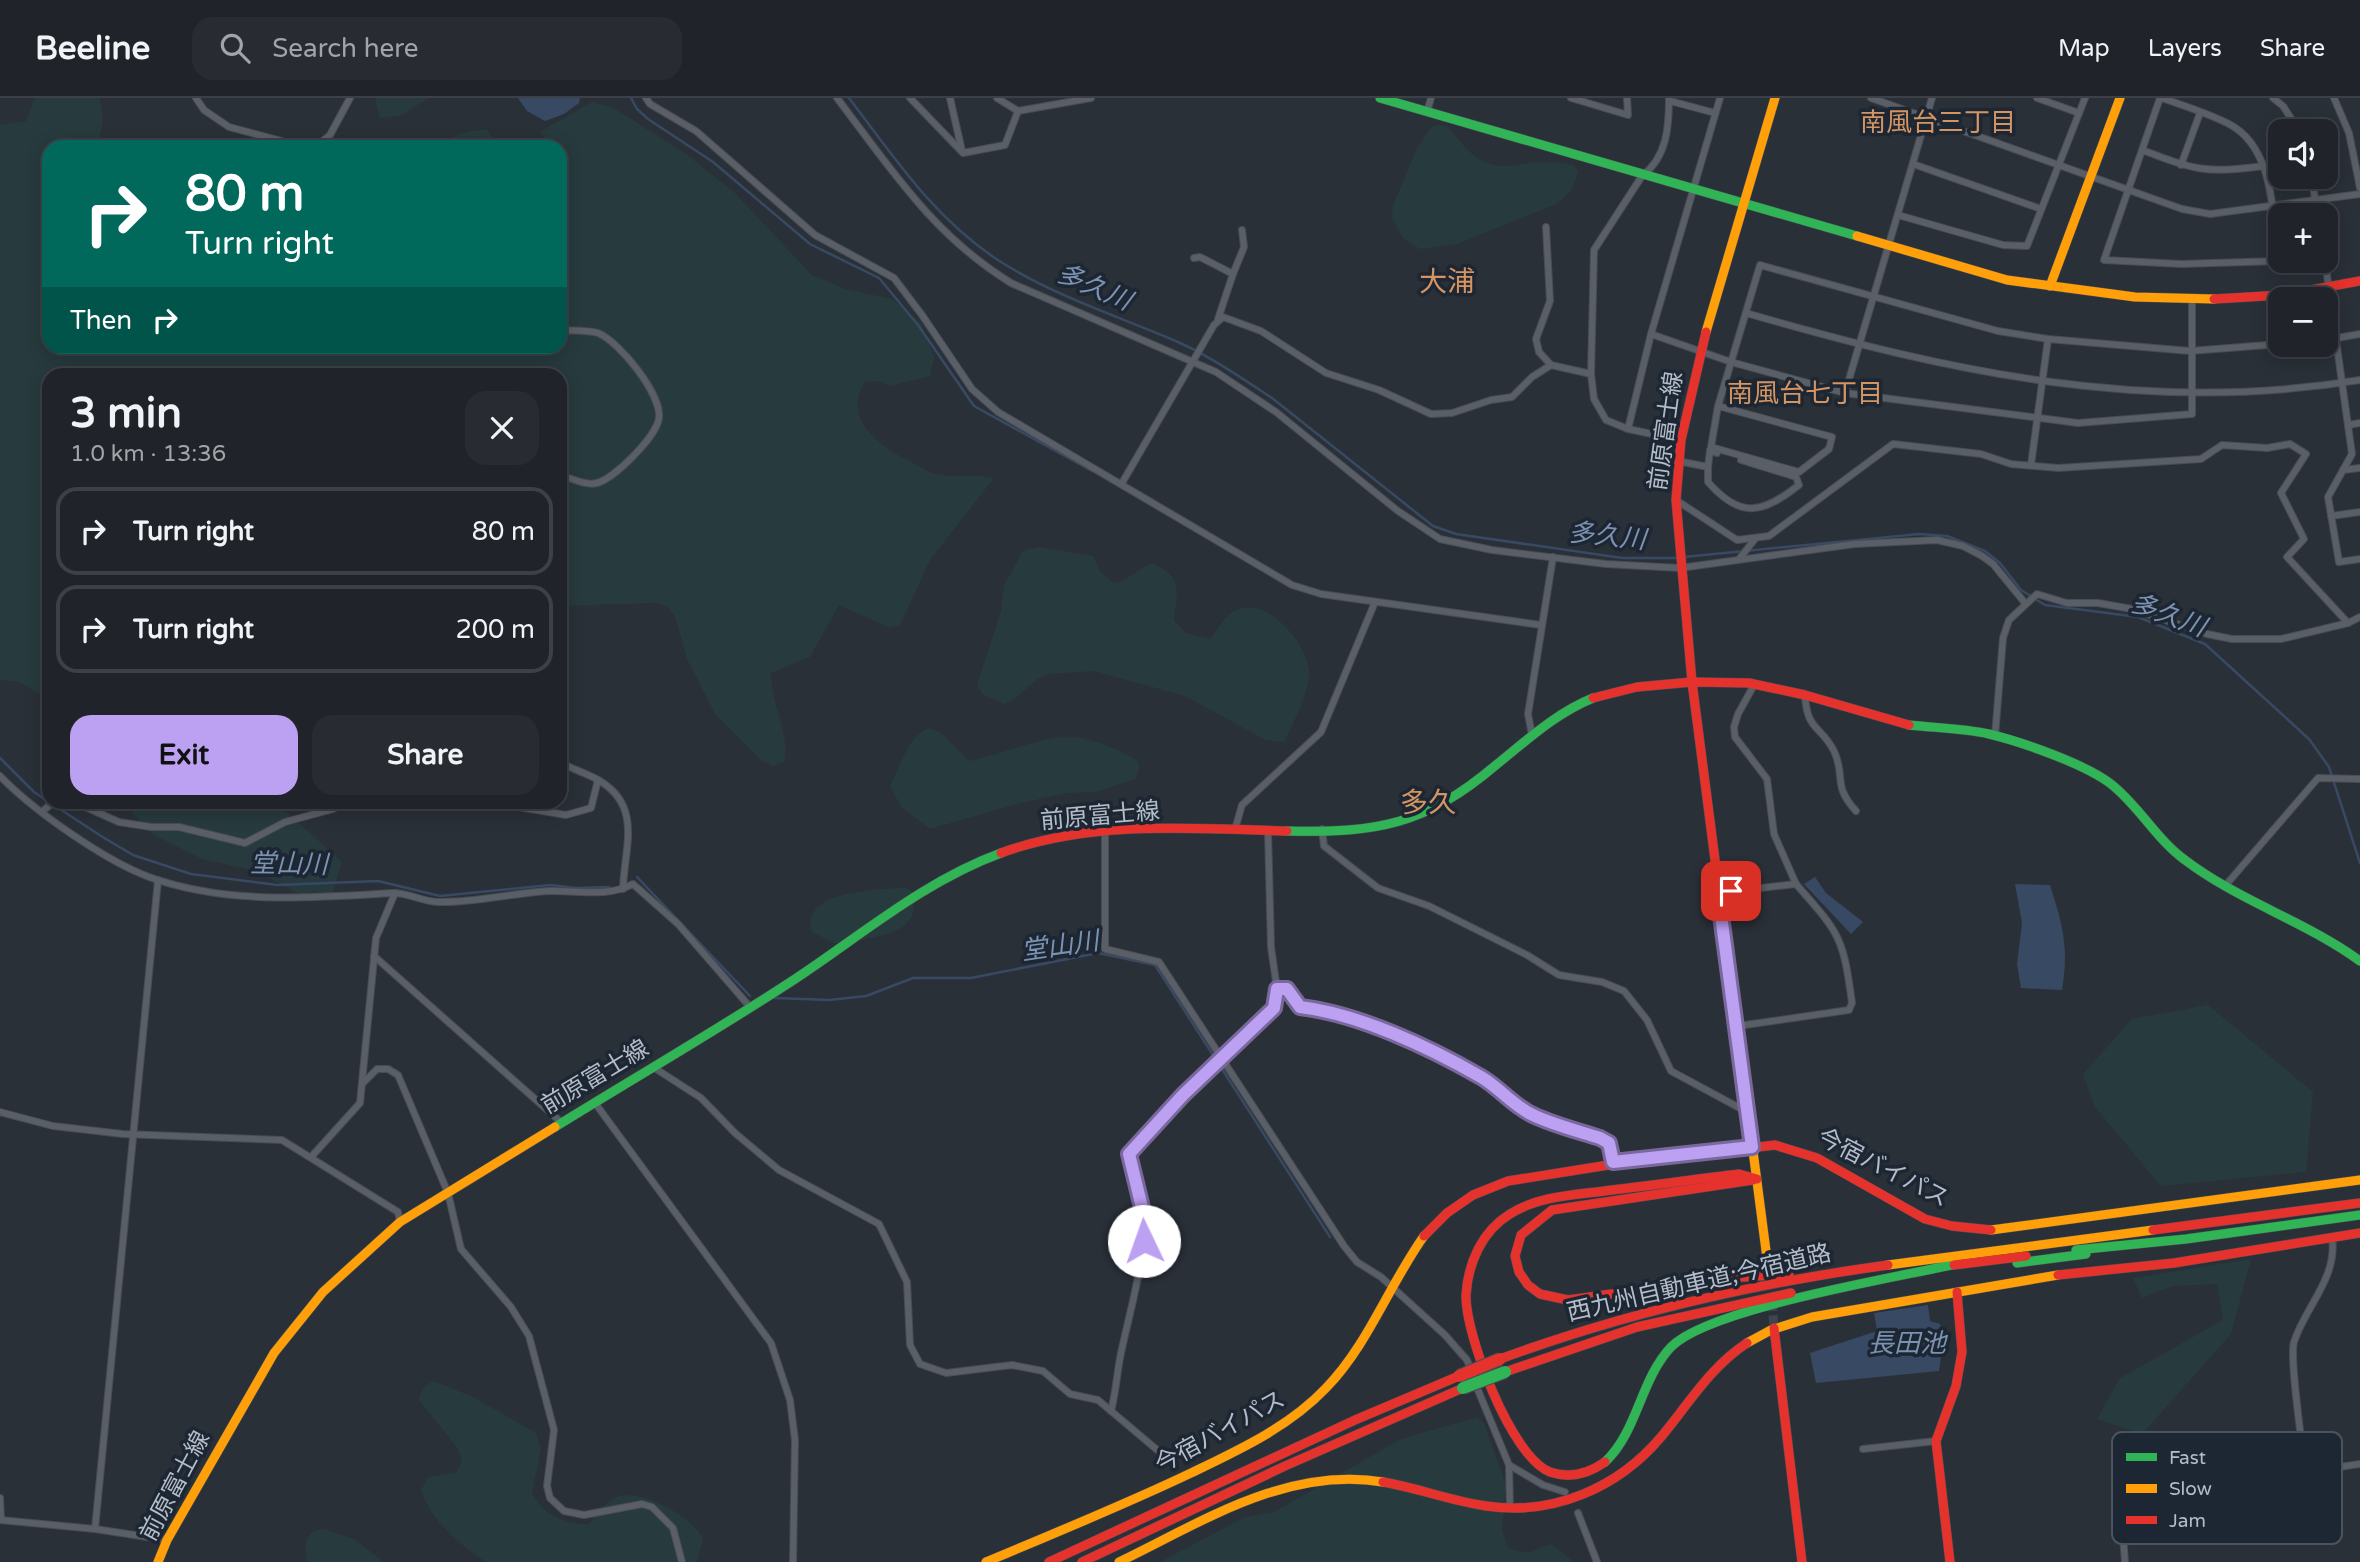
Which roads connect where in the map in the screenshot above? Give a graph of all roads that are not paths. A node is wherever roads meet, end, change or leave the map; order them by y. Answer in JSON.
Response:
{"nodes":[{"id":1,"x":196,"y":98,"type":"edge"},
{"id":2,"x":351,"y":98,"type":"edge"},
{"id":3,"x":646,"y":98,"type":"edge"},
{"id":4,"x":837,"y":98,"type":"edge"},
{"id":5,"x":910,"y":98,"type":"edge"},
{"id":6,"x":950,"y":98,"type":"edge"},
{"id":7,"x":997,"y":98,"type":"edge"},
{"id":8,"x":1046,"y":98,"type":"edge"},
{"id":9,"x":1091,"y":98,"type":"edge"},
{"id":10,"x":1380,"y":98,"type":"edge"},
{"id":11,"x":1431,"y":98,"type":"edge"},
{"id":12,"x":1571,"y":98,"type":"edge"},
{"id":13,"x":1627,"y":98,"type":"edge"},
{"id":14,"x":1720,"y":98,"type":"edge"},
{"id":15,"x":1774,"y":98,"type":"edge"},
{"id":16,"x":1871,"y":98,"type":"edge"},
{"id":17,"x":1933,"y":98,"type":"edge"},
{"id":18,"x":2037,"y":98,"type":"edge"},
{"id":19,"x":2085,"y":98,"type":"edge"},
{"id":20,"x":2120,"y":98,"type":"edge"},
{"id":21,"x":2161,"y":98,"type":"edge"},
{"id":22,"x":2334,"y":98,"type":"edge"},
{"id":23,"x":1670,"y":99,"type":"edge"},
{"id":24,"x":2275,"y":99,"type":"edge"},
{"id":25,"x":1048,"y":108,"type":"junction"},
{"id":26,"x":1018,"y":111,"type":"junction"},
{"id":27,"x":1427,"y":112,"type":"junction"},
{"id":28,"x":1715,"y":113,"type":"junction"},
{"id":29,"x":2080,"y":113,"type":"junction"},
{"id":30,"x":2200,"y":113,"type":"junction"},
{"id":31,"x":1926,"y":117,"type":"junction"},
{"id":32,"x":2290,"y":119,"type":"edge"},
{"id":33,"x":278,"y":140,"type":"edge"},
{"id":34,"x":324,"y":140,"type":"edge"},
{"id":35,"x":2142,"y":150,"type":"junction"},
{"id":36,"x":962,"y":153,"type":"junction"},
{"id":37,"x":1913,"y":164,"type":"junction"},
{"id":38,"x":2058,"y":165,"type":"junction"},
{"id":39,"x":2181,"y":165,"type":"junction"},
{"id":40,"x":2264,"y":166,"type":"junction"},
{"id":41,"x":1642,"y":176,"type":"junction"},
{"id":42,"x":2090,"y":177,"type":"junction"},
{"id":43,"x":2360,"y":188,"type":"edge"},
{"id":44,"x":2128,"y":189,"type":"junction"},
{"id":45,"x":2314,"y":189,"type":"edge"},
{"id":46,"x":1692,"y":191,"type":"junction"},
{"id":47,"x":2360,"y":194,"type":"edge"},
{"id":48,"x":2315,"y":200,"type":"junction"},
{"id":49,"x":2270,"y":203,"type":"edge"},
{"id":50,"x":2293,"y":203,"type":"edge"},
{"id":51,"x":2315,"y":203,"type":"edge"},
{"id":52,"x":1742,"y":206,"type":"junction"},
{"id":53,"x":2268,"y":206,"type":"edge"},
{"id":54,"x":2041,"y":209,"type":"junction"},
{"id":55,"x":1898,"y":215,"type":"junction"},
{"id":56,"x":1546,"y":227,"type":"dead end"},
{"id":57,"x":1242,"y":230,"type":"dead end"},
{"id":58,"x":1888,"y":248,"type":"junction"},
{"id":59,"x":1194,"y":258,"type":"dead end"},
{"id":60,"x":2268,"y":261,"type":"edge"},
{"id":61,"x":1233,"y":274,"type":"junction"},
{"id":62,"x":2360,"y":281,"type":"edge"},
{"id":63,"x":2050,"y":286,"type":"junction"},
{"id":64,"x":2334,"y":287,"type":"edge"},
{"id":65,"x":2268,"y":296,"type":"edge"},
{"id":66,"x":1872,"y":297,"type":"junction"},
{"id":67,"x":2192,"y":300,"type":"junction"},
{"id":68,"x":1746,"y":313,"type":"junction"},
{"id":69,"x":1218,"y":319,"type":"junction"},
{"id":70,"x":567,"y":331,"type":"edge"},
{"id":71,"x":1651,"y":334,"type":"junction"},
{"id":72,"x":2360,"y":334,"type":"edge"},
{"id":73,"x":2338,"y":338,"type":"edge"},
{"id":74,"x":2048,"y":339,"type":"junction"},
{"id":75,"x":1858,"y":345,"type":"junction"},
{"id":76,"x":2268,"y":345,"type":"edge"},
{"id":77,"x":2338,"y":346,"type":"edge"},
{"id":78,"x":1700,"y":351,"type":"junction"},
{"id":79,"x":2190,"y":351,"type":"junction"},
{"id":80,"x":1196,"y":360,"type":"junction"},
{"id":81,"x":1731,"y":362,"type":"junction"},
{"id":82,"x":1551,"y":365,"type":"junction"},
{"id":83,"x":1591,"y":374,"type":"junction"},
{"id":84,"x":2360,"y":380,"type":"edge"},
{"id":85,"x":2042,"y":383,"type":"junction"},
{"id":86,"x":2343,"y":383,"type":"junction"},
{"id":87,"x":1845,"y":393,"type":"junction"},
{"id":88,"x":2192,"y":395,"type":"junction"},
{"id":89,"x":1718,"y":406,"type":"junction"},
{"id":90,"x":2036,"y":419,"type":"junction"},
{"id":91,"x":2360,"y":424,"type":"edge"},
{"id":92,"x":2348,"y":425,"type":"junction"},
{"id":93,"x":1628,"y":429,"type":"junction"},
{"id":94,"x":1681,"y":440,"type":"junction"},
{"id":95,"x":1678,"y":461,"type":"junction"},
{"id":96,"x":2031,"y":465,"type":"junction"},
{"id":97,"x":1708,"y":467,"type":"junction"},
{"id":98,"x":2360,"y":468,"type":"edge"},
{"id":99,"x":2343,"y":470,"type":"junction"},
{"id":100,"x":567,"y":477,"type":"edge"},
{"id":101,"x":1122,"y":483,"type":"junction"},
{"id":102,"x":1676,"y":500,"type":"junction"},
{"id":103,"x":2360,"y":512,"type":"edge"},
{"id":104,"x":2331,"y":516,"type":"junction"},
{"id":105,"x":1755,"y":539,"type":"junction"},
{"id":106,"x":1742,"y":555,"type":"junction"},
{"id":107,"x":1553,"y":557,"type":"junction"},
{"id":108,"x":2360,"y":559,"type":"edge"},
{"id":109,"x":1681,"y":568,"type":"junction"},
{"id":110,"x":2027,"y":601,"type":"junction"},
{"id":111,"x":1375,"y":602,"type":"junction"},
{"id":112,"x":2360,"y":617,"type":"edge"},
{"id":113,"x":2348,"y":623,"type":"junction"},
{"id":114,"x":1541,"y":625,"type":"junction"},
{"id":115,"x":1692,"y":682,"type":"junction"},
{"id":116,"x":1754,"y":685,"type":"junction"},
{"id":117,"x":1805,"y":695,"type":"junction"},
{"id":118,"x":1532,"y":735,"type":"junction"},
{"id":119,"x":1994,"y":736,"type":"junction"},
{"id":120,"x":567,"y":765,"type":"edge"},
{"id":121,"x":0,"y":776,"type":"edge"},
{"id":122,"x":598,"y":779,"type":"junction"},
{"id":123,"x":2360,"y":779,"type":"edge"},
{"id":124,"x":45,"y":809,"type":"edge"},
{"id":125,"x":90,"y":809,"type":"edge"},
{"id":126,"x":326,"y":809,"type":"edge"},
{"id":127,"x":538,"y":809,"type":"edge"},
{"id":128,"x":1856,"y":811,"type":"dead end"},
{"id":129,"x":42,"y":812,"type":"junction"},
{"id":130,"x":1235,"y":829,"type":"junction"},
{"id":131,"x":1322,"y":830,"type":"junction"},
{"id":132,"x":1105,"y":831,"type":"junction"},
{"id":133,"x":1268,"y":831,"type":"junction"},
{"id":134,"x":158,"y":880,"type":"junction"},
{"id":135,"x":1796,"y":884,"type":"junction"},
{"id":136,"x":2225,"y":886,"type":"junction"},
{"id":137,"x":623,"y":889,"type":"junction"},
{"id":138,"x":395,"y":893,"type":"junction"},
{"id":139,"x":1718,"y":893,"type":"junction"},
{"id":140,"x":374,"y":956,"type":"junction"},
{"id":141,"x":2360,"y":961,"type":"edge"},
{"id":142,"x":1277,"y":989,"type":"junction"},
{"id":143,"x":750,"y":1007,"type":"junction"},
{"id":144,"x":1738,"y":1026,"type":"junction"},
{"id":145,"x":1223,"y":1058,"type":"junction"},
{"id":146,"x":653,"y":1067,"type":"junction"},
{"id":147,"x":362,"y":1084,"type":"junction"},
{"id":148,"x":595,"y":1103,"type":"junction"},
{"id":149,"x":0,"y":1112,"type":"edge"},
{"id":150,"x":1749,"y":1113,"type":"junction"},
{"id":151,"x":562,"y":1123,"type":"junction"},
{"id":152,"x":132,"y":1134,"type":"junction"},
{"id":153,"x":1752,"y":1147,"type":"junction"},
{"id":154,"x":312,"y":1156,"type":"junction"},
{"id":155,"x":1613,"y":1162,"type":"junction"},
{"id":156,"x":1757,"y":1179,"type":"junction"},
{"id":157,"x":2360,"y":1180,"type":"edge"},
{"id":158,"x":448,"y":1193,"type":"junction"},
{"id":159,"x":2360,"y":1203,"type":"edge"},
{"id":160,"x":2360,"y":1215,"type":"edge"},
{"id":161,"x":400,"y":1222,"type":"junction"},
{"id":162,"x":2360,"y":1233,"type":"edge"},
{"id":163,"x":2332,"y":1236,"type":"junction"},
{"id":164,"x":2143,"y":1238,"type":"junction"},
{"id":165,"x":1987,"y":1257,"type":"junction"},
{"id":166,"x":1956,"y":1264,"type":"junction"},
{"id":167,"x":1768,"y":1266,"type":"dead end"},
{"id":168,"x":1822,"y":1273,"type":"junction"},
{"id":169,"x":1390,"y":1287,"type":"junction"},
{"id":170,"x":1957,"y":1292,"type":"junction"},
{"id":171,"x":1774,"y":1328,"type":"junction"},
{"id":172,"x":1502,"y":1365,"type":"junction"},
{"id":173,"x":1461,"y":1382,"type":"junction"},
{"id":174,"x":1111,"y":1411,"type":"junction"},
{"id":175,"x":2301,"y":1432,"type":"edge"},
{"id":176,"x":1936,"y":1441,"type":"junction"},
{"id":177,"x":1863,"y":1449,"type":"dead end"},
{"id":178,"x":1189,"y":1451,"type":"dead end"},
{"id":179,"x":2360,"y":1464,"type":"edge"},
{"id":180,"x":1509,"y":1465,"type":"junction"},
{"id":181,"x":2342,"y":1466,"type":"edge"},
{"id":182,"x":1565,"y":1492,"type":"dead end"},
{"id":183,"x":0,"y":1498,"type":"edge"},
{"id":184,"x":1510,"y":1507,"type":"junction"},
{"id":185,"x":1578,"y":1513,"type":"dead end"},
{"id":186,"x":0,"y":1520,"type":"edge"},
{"id":187,"x":95,"y":1529,"type":"junction"},
{"id":188,"x":167,"y":1540,"type":"junction"},
{"id":189,"x":2124,"y":1544,"type":"edge"},
{"id":190,"x":158,"y":1562,"type":"edge"},
{"id":191,"x":682,"y":1562,"type":"edge"},
{"id":192,"x":793,"y":1562,"type":"edge"},
{"id":193,"x":986,"y":1562,"type":"edge"},
{"id":194,"x":1049,"y":1562,"type":"edge"},
{"id":195,"x":1083,"y":1562,"type":"edge"},
{"id":196,"x":1119,"y":1562,"type":"edge"},
{"id":197,"x":1597,"y":1562,"type":"edge"},
{"id":198,"x":1802,"y":1562,"type":"edge"},
{"id":199,"x":1950,"y":1562,"type":"edge"},
{"id":200,"x":2125,"y":1562,"type":"edge"}],
"edges":[{"from":1,"to":33,"type":"street"},
{"from":2,"to":34,"type":"street"},
{"from":3,"to":101,"type":"street"},
{"from":4,"to":80,"type":"street"},
{"from":5,"to":36,"type":"street"},
{"from":6,"to":36,"type":"street"},
{"from":7,"to":26,"type":"street"},
{"from":8,"to":25,"type":"street"},
{"from":9,"to":25,"type":"street"},
{"from":10,"to":27,"type":"main road"},
{"from":11,"to":27,"type":"street"},
{"from":12,"to":13,"type":"street"},
{"from":14,"to":28,"type":"street"},
{"from":15,"to":52,"type":"main road","name":"前原富士線"},
{"from":16,"to":31,"type":"street"},
{"from":17,"to":31,"type":"street"},
{"from":18,"to":29,"type":"street"},
{"from":19,"to":29,"type":"street"},
{"from":20,"to":42,"type":"main road"},
{"from":21,"to":30,"type":"street"},
{"from":21,"to":35,"type":"street"},
{"from":22,"to":43,"type":"street"},
{"from":23,"to":28,"type":"street"},
{"from":23,"to":41,"type":"street"},
{"from":24,"to":32,"type":"street"},
{"from":25,"to":26,"type":"street"},
{"from":26,"to":36,"type":"street"},
{"from":27,"to":41,"type":"main road"},
{"from":28,"to":46,"type":"street"},
{"from":29,"to":38,"type":"street"},
{"from":30,"to":39,"type":"street"},
{"from":30,"to":40,"type":"street"},
{"from":31,"to":37,"type":"street"},
{"from":31,"to":38,"type":"street"},
{"from":35,"to":39,"type":"street"},
{"from":35,"to":44,"type":"street"},
{"from":37,"to":54,"type":"street"},
{"from":37,"to":55,"type":"street"},
{"from":38,"to":42,"type":"street"},
{"from":38,"to":54,"type":"street"},
{"from":39,"to":40,"type":"street"},
{"from":40,"to":49,"type":"street"},
{"from":41,"to":46,"type":"main road"},
{"from":41,"to":83,"type":"street"},
{"from":42,"to":44,"type":"street"},
{"from":42,"to":63,"type":"main road"},
{"from":44,"to":53,"type":"street"},
{"from":44,"to":60,"type":"street"},
{"from":45,"to":48,"type":"street"},
{"from":46,"to":52,"type":"main road"},
{"from":46,"to":71,"type":"street"},
{"from":47,"to":48,"type":"street"},
{"from":48,"to":50,"type":"street"},
{"from":48,"to":51,"type":"street"},
{"from":52,"to":58,"type":"main road"},
{"from":52,"to":78,"type":"main road","name":"前原富士線"},
{"from":54,"to":55,"type":"street"},
{"from":55,"to":58,"type":"street"},
{"from":56,"to":82,"type":"street"},
{"from":57,"to":61,"type":"street"},
{"from":58,"to":63,"type":"main road"},
{"from":58,"to":66,"type":"street"},
{"from":59,"to":61,"type":"street"},
{"from":61,"to":69,"type":"street"},
{"from":62,"to":64,"type":"main road"},
{"from":63,"to":67,"type":"main road"},
{"from":65,"to":67,"type":"main road"},
{"from":66,"to":68,"type":"street"},
{"from":66,"to":74,"type":"street"},
{"from":66,"to":75,"type":"street"},
{"from":67,"to":79,"type":"street"},
{"from":68,"to":75,"type":"street"},
{"from":68,"to":81,"type":"street"},
{"from":69,"to":80,"type":"street"},
{"from":69,"to":82,"type":"street"},
{"from":70,"to":100,"type":"street"},
{"from":71,"to":78,"type":"street"},
{"from":71,"to":93,"type":"street"},
{"from":72,"to":73,"type":"street"},
{"from":74,"to":79,"type":"street"},
{"from":74,"to":85,"type":"street"},
{"from":75,"to":85,"type":"street"},
{"from":75,"to":87,"type":"street"},
{"from":76,"to":79,"type":"street"},
{"from":77,"to":86,"type":"street"},
{"from":78,"to":81,"type":"street"},
{"from":78,"to":94,"type":"main road","name":"前原富士線"},
{"from":79,"to":88,"type":"street"},
{"from":80,"to":101,"type":"street"},
{"from":80,"to":107,"type":"street"},
{"from":81,"to":87,"type":"street"},
{"from":81,"to":89,"type":"street"},
{"from":82,"to":83,"type":"street"},
{"from":83,"to":93,"type":"street"},
{"from":84,"to":86,"type":"street"},
{"from":85,"to":88,"type":"street"},
{"from":85,"to":90,"type":"street"},
{"from":86,"to":88,"type":"street"},
{"from":86,"to":92,"type":"street"},
{"from":87,"to":90,"type":"street"},
{"from":88,"to":90,"type":"street"},
{"from":89,"to":89,"type":"street"},
{"from":90,"to":96,"type":"street"},
{"from":91,"to":92,"type":"street"},
{"from":92,"to":99,"type":"street"},
{"from":93,"to":94,"type":"street"},
{"from":94,"to":95,"type":"main road","name":"前原富士線"},
{"from":95,"to":97,"type":"street"},
{"from":95,"to":102,"type":"main road","name":"前原富士線"},
{"from":96,"to":105,"type":"street"},
{"from":96,"to":113,"type":"street"},
{"from":97,"to":97,"type":"street"},
{"from":98,"to":99,"type":"street"},
{"from":99,"to":104,"type":"street"},
{"from":101,"to":111,"type":"street"},
{"from":102,"to":105,"type":"street"},
{"from":102,"to":109,"type":"main road","name":"前原富士線"},
{"from":103,"to":104,"type":"street"},
{"from":104,"to":108,"type":"street"},
{"from":105,"to":106,"type":"street"},
{"from":106,"to":109,"type":"street"},
{"from":106,"to":110,"type":"street"},
{"from":107,"to":109,"type":"street"},
{"from":107,"to":114,"type":"street"},
{"from":109,"to":115,"type":"main road","name":"前原富士線"},
{"from":110,"to":113,"type":"street"},
{"from":110,"to":119,"type":"street"},
{"from":111,"to":114,"type":"street"},
{"from":111,"to":130,"type":"street"},
{"from":112,"to":113,"type":"street"},
{"from":114,"to":118,"type":"street"},
{"from":115,"to":116,"type":"main road"},
{"from":115,"to":118,"type":"main road","name":"前原富士線"},
{"from":115,"to":139,"type":"main road"},
{"from":116,"to":117,"type":"main road"},
{"from":116,"to":135,"type":"street"},
{"from":117,"to":119,"type":"main road"},
{"from":117,"to":128,"type":"street"},
{"from":118,"to":131,"type":"main road","name":"前原富士線"},
{"from":119,"to":136,"type":"main road"},
{"from":120,"to":122,"type":"street"},
{"from":121,"to":129,"type":"street"},
{"from":122,"to":127,"type":"street"},
{"from":122,"to":137,"type":"street"},
{"from":123,"to":136,"type":"street"},
{"from":124,"to":129,"type":"street"},
{"from":125,"to":126,"type":"street"},
{"from":129,"to":134,"type":"street"},
{"from":130,"to":132,"type":"main road","name":"前原富士線"},
{"from":130,"to":133,"type":"main road","name":"前原富士線"},
{"from":131,"to":133,"type":"main road","name":"前原富士線"},
{"from":131,"to":150,"type":"street"},
{"from":132,"to":143,"type":"main road","name":"前原富士線"},
{"from":132,"to":145,"type":"street"},
{"from":133,"to":142,"type":"street"},
{"from":134,"to":138,"type":"street"},
{"from":134,"to":152,"type":"street"},
{"from":135,"to":139,"type":"street"},
{"from":135,"to":144,"type":"street"},
{"from":136,"to":141,"type":"main road"},
{"from":137,"to":138,"type":"street"},
{"from":137,"to":143,"type":"street"},
{"from":138,"to":140,"type":"street"},
{"from":139,"to":144,"type":"main road"},
{"from":140,"to":147,"type":"street"},
{"from":140,"to":151,"type":"street"},
{"from":142,"to":145,"type":"street"},
{"from":142,"to":155,"type":"street"},
{"from":143,"to":146,"type":"main road","name":"前原富士線"},
{"from":144,"to":150,"type":"main road"},
{"from":145,"to":169,"type":"street"},
{"from":145,"to":174,"type":"street"},
{"from":146,"to":148,"type":"main road","name":"前原富士線"},
{"from":146,"to":174,"type":"street"},
{"from":147,"to":154,"type":"street"},
{"from":147,"to":158,"type":"street"},
{"from":148,"to":151,"type":"main road","name":"前原富士線"},
{"from":148,"to":192,"type":"street"},
{"from":149,"to":152,"type":"street"},
{"from":150,"to":153,"type":"main road"},
{"from":151,"to":158,"type":"main road","name":"前原富士線"},
{"from":152,"to":154,"type":"street"},
{"from":152,"to":187,"type":"street"},
{"from":153,"to":155,"type":"main road","name":"今宿バイパス"},
{"from":153,"to":156,"type":"main road"},
{"from":153,"to":157,"type":"main road","name":"今宿バイパス"},
{"from":154,"to":161,"type":"street"},
{"from":155,"to":169,"type":"main road","name":"今宿バイパス"},
{"from":156,"to":166,"type":"main road"},
{"from":156,"to":167,"type":"main road"},
{"from":156,"to":168,"type":"main road"},
{"from":158,"to":161,"type":"main road","name":"前原富士線"},
{"from":158,"to":191,"type":"street"},
{"from":159,"to":164,"type":"main road","name":"西九州自動車道;今宿道路"},
{"from":160,"to":164,"type":"main road","name":"西九州自動車道;今宿道路"},
{"from":161,"to":188,"type":"main road","name":"前原富士線"},
{"from":162,"to":163,"type":"main road"},
{"from":163,"to":170,"type":"main road"},
{"from":163,"to":175,"type":"street"},
{"from":164,"to":165,"type":"main road","name":"西九州自動車道;今宿道路"},
{"from":165,"to":166,"type":"main road","name":"西九州自動車道;今宿道路"},
{"from":165,"to":168,"type":"main road","name":"西九州自動車道;今宿道路"},
{"from":166,"to":172,"type":"main road","name":"西九州自動車道;今宿道路"},
{"from":168,"to":172,"type":"main road","name":"西九州自動車道;今宿道路"},
{"from":169,"to":180,"type":"street"},
{"from":169,"to":193,"type":"main road","name":"今宿バイパス"},
{"from":170,"to":171,"type":"main road"},
{"from":170,"to":176,"type":"main road"},
{"from":171,"to":184,"type":"main road"},
{"from":171,"to":198,"type":"main road"},
{"from":172,"to":173,"type":"main road","name":"西九州自動車道;今宿道路","bridge":true},
{"from":173,"to":194,"type":"main road","name":"西九州自動車道;今宿道路"},
{"from":173,"to":195,"type":"main road","name":"西九州自動車道;今宿道路"},
{"from":174,"to":178,"type":"street"},
{"from":176,"to":177,"type":"street"},
{"from":176,"to":199,"type":"main road"},
{"from":179,"to":181,"type":"street"},
{"from":180,"to":182,"type":"street"},
{"from":180,"to":184,"type":"street"},
{"from":183,"to":186,"type":"street"},
{"from":184,"to":196,"type":"main road"},
{"from":185,"to":197,"type":"street"},
{"from":186,"to":187,"type":"street"},
{"from":187,"to":188,"type":"street"},
{"from":188,"to":190,"type":"main road","name":"前原富士線"},
{"from":189,"to":200,"type":"street"}]}
